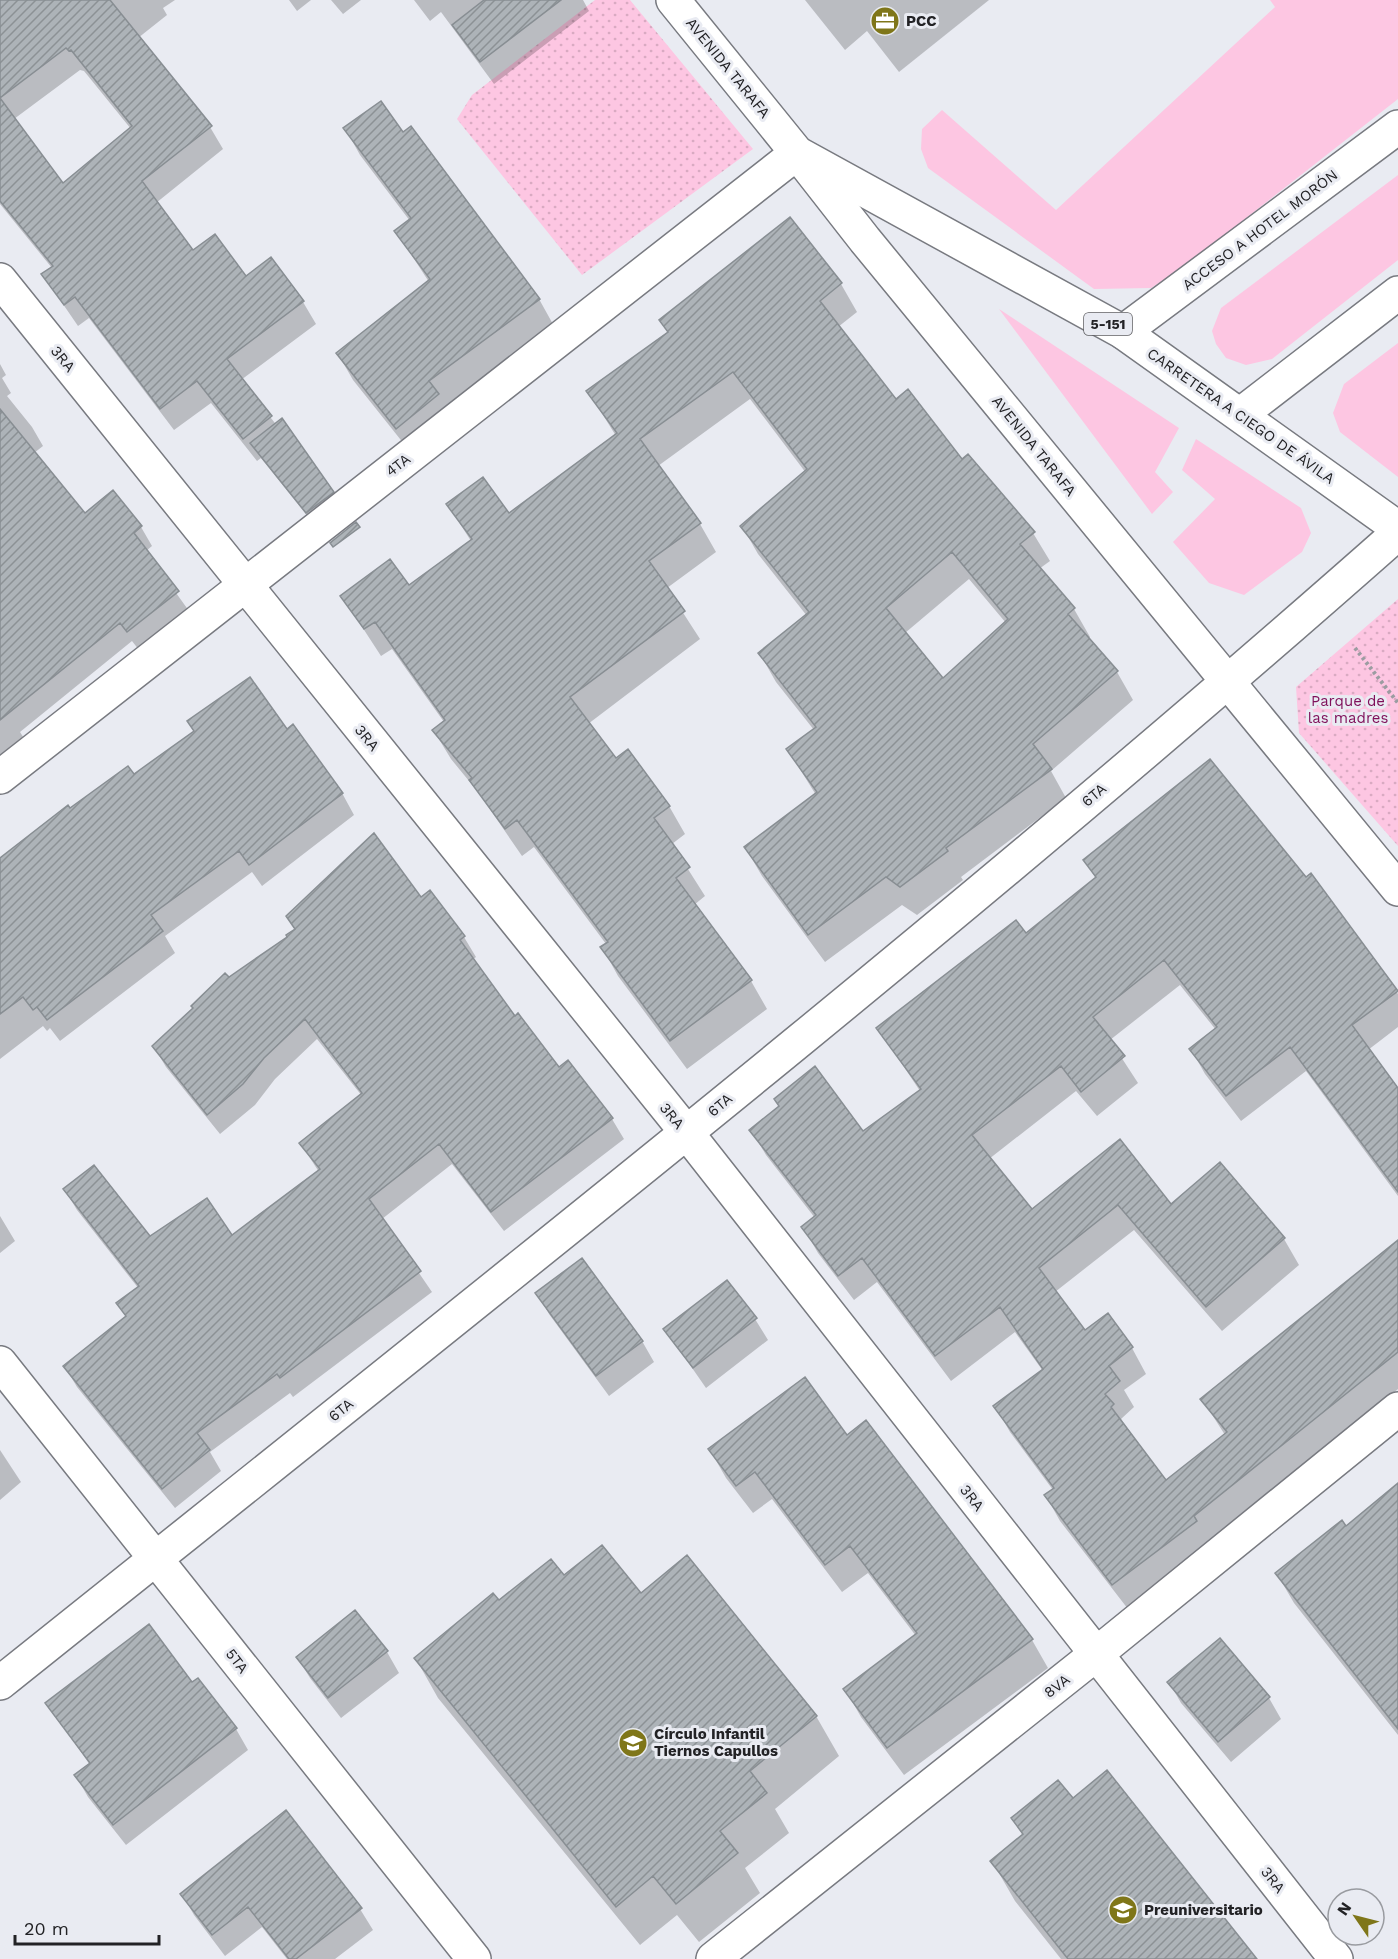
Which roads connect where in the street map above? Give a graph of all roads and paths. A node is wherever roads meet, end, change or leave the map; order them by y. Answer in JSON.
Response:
{"nodes":[{"id":1,"x":673,"y":0,"type":"edge"},
{"id":2,"x":1398,"y":127,"type":"edge"},
{"id":3,"x":797,"y":153,"type":"junction"},
{"id":4,"x":0,"y":280,"type":"edge"},
{"id":5,"x":1398,"y":293,"type":"edge"},
{"id":6,"x":1123,"y":332,"type":"junction"},
{"id":7,"x":1241,"y":414,"type":"junction"},
{"id":8,"x":1398,"y":528,"type":"edge"},
{"id":9,"x":1398,"y":533,"type":"edge"},
{"id":10,"x":244,"y":586,"type":"junction"},
{"id":11,"x":1355,"y":648,"type":"dead end"},
{"id":12,"x":1229,"y":682,"type":"junction"},
{"id":13,"x":1398,"y":703,"type":"edge"},
{"id":14,"x":0,"y":777,"type":"edge"},
{"id":15,"x":1398,"y":889,"type":"edge"},
{"id":16,"x":687,"y":1133,"type":"junction"},
{"id":17,"x":0,"y":1363,"type":"edge"},
{"id":18,"x":1398,"y":1409,"type":"edge"},
{"id":19,"x":156,"y":1558,"type":"junction"},
{"id":20,"x":1095,"y":1655,"type":"junction"},
{"id":21,"x":0,"y":1683,"type":"edge"},
{"id":22,"x":474,"y":1959,"type":"edge"},
{"id":23,"x":713,"y":1959,"type":"edge"},
{"id":24,"x":1336,"y":1959,"type":"edge"}],
"edges":[{"from":1,"to":3,"type":"street","name":"AVENIDA TARAFA","number":"5-151"},
{"from":2,"to":6,"type":"street","name":"ACCESO A HOTEL MORÓN"},
{"from":3,"to":6,"type":"street","name":"CARRETERA A CIEGO DE ÁVILA","number":"5-151"},
{"from":3,"to":10,"type":"street","name":"4TA"},
{"from":3,"to":12,"type":"street","name":"AVENIDA TARAFA"},
{"from":4,"to":10,"type":"street","name":"3RA"},
{"from":5,"to":7,"type":"street"},
{"from":6,"to":7,"type":"street","name":"CARRETERA A CIEGO DE ÁVILA","number":"5-151"},
{"from":7,"to":8,"type":"street","name":"CARRETERA A CIEGO DE ÁVILA","number":"5-151"},
{"from":9,"to":12,"type":"street","name":"6TA"},
{"from":10,"to":14,"type":"street","name":"4TA"},
{"from":10,"to":16,"type":"street","name":"3RA"},
{"from":11,"to":13,"type":"path"},
{"from":12,"to":15,"type":"street","name":"AVENIDA TARAFA"},
{"from":12,"to":16,"type":"street","name":"6TA"},
{"from":16,"to":19,"type":"street","name":"6TA"},
{"from":16,"to":20,"type":"street","name":"3RA"},
{"from":17,"to":19,"type":"street","name":"5TA"},
{"from":18,"to":20,"type":"street","name":"8VA"},
{"from":19,"to":21,"type":"street","name":"6TA"},
{"from":19,"to":22,"type":"street","name":"5TA"},
{"from":20,"to":23,"type":"street","name":"8VA"},
{"from":20,"to":24,"type":"street","name":"3RA"}]}
